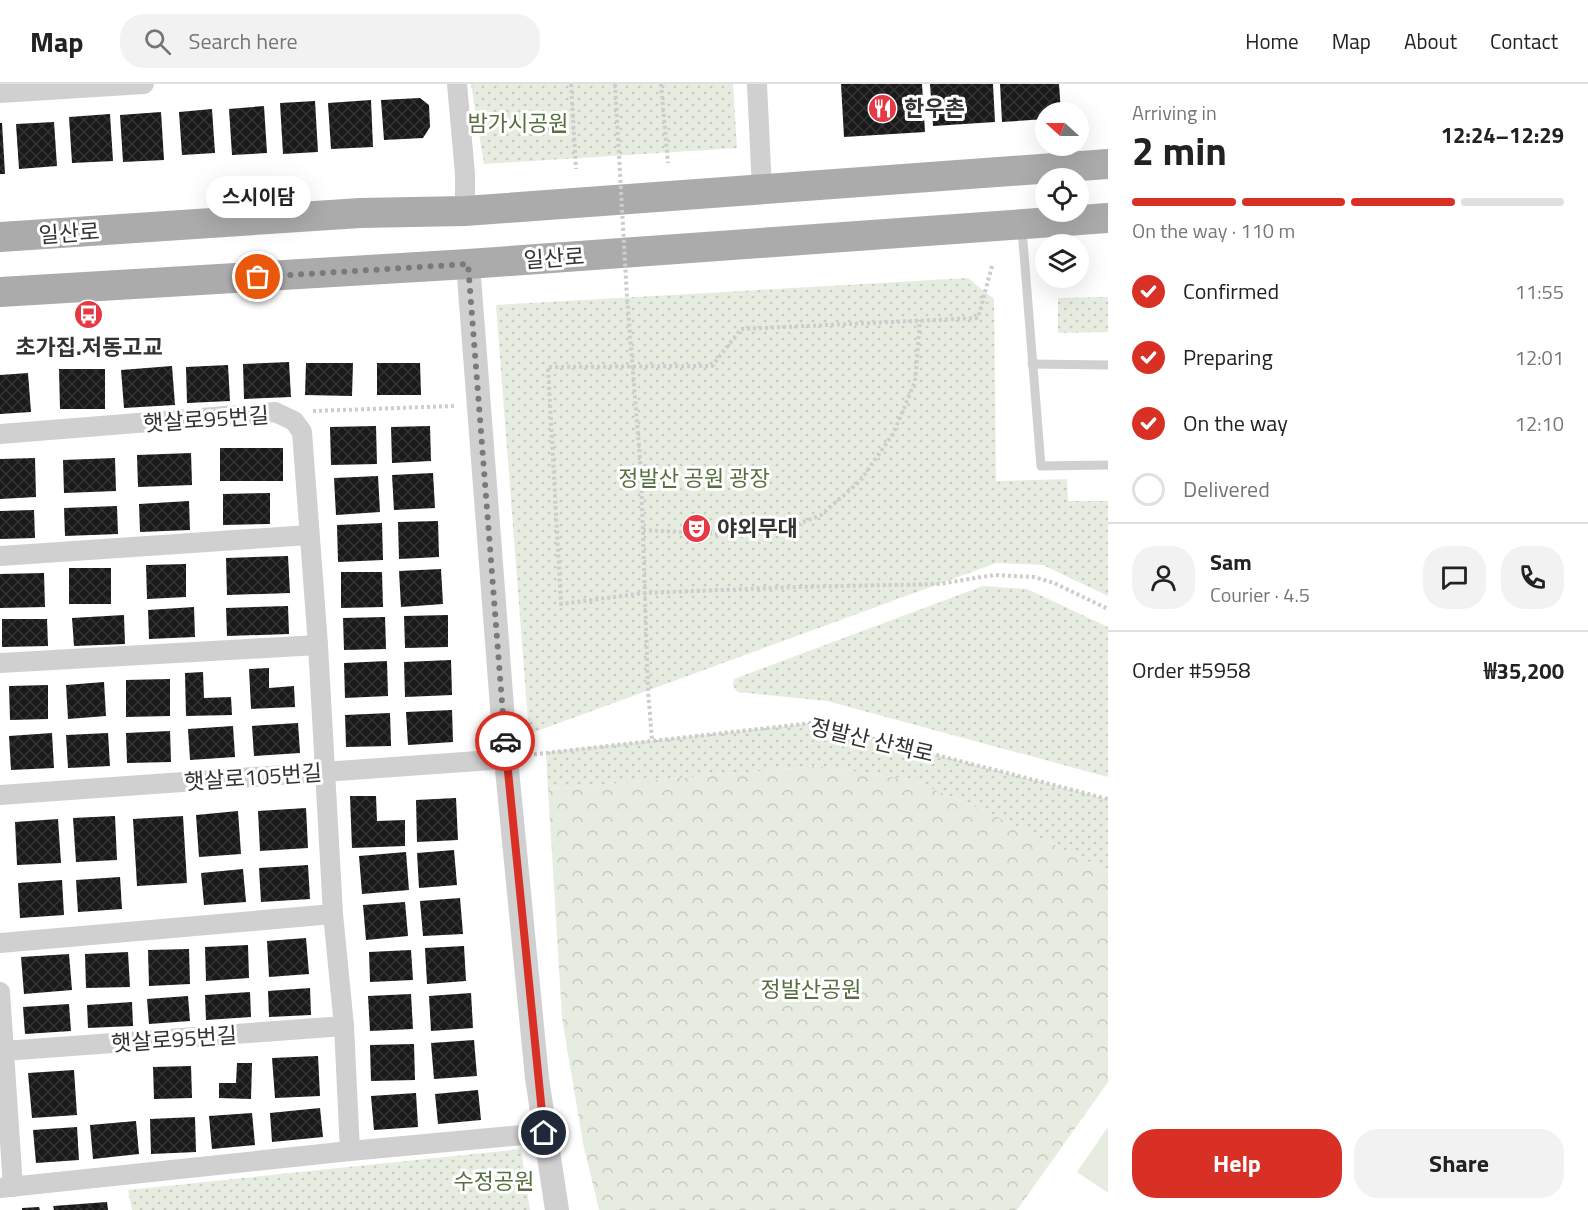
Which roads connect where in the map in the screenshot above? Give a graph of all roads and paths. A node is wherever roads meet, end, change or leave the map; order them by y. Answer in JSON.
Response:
{"nodes":[{"id":1,"x":144,"y":84,"type":"edge"},
{"id":2,"x":458,"y":84,"type":"edge"},
{"id":3,"x":571,"y":84,"type":"edge"},
{"id":4,"x":615,"y":84,"type":"edge"},
{"id":5,"x":661,"y":84,"type":"edge"},
{"id":6,"x":757,"y":84,"type":"edge"},
{"id":7,"x":0,"y":93,"type":"edge"},
{"id":8,"x":668,"y":163,"type":"dead end"},
{"id":9,"x":1108,"y":165,"type":"edge"},
{"id":10,"x":576,"y":169,"type":"dead end"},
{"id":11,"x":762,"y":190,"type":"junction"},
{"id":12,"x":465,"y":211,"type":"junction"},
{"id":13,"x":1108,"y":218,"type":"edge"},
{"id":14,"x":1021,"y":224,"type":"junction"},
{"id":15,"x":0,"y":237,"type":"edge"},
{"id":16,"x":468,"y":264,"type":"junction"},
{"id":17,"x":992,"y":266,"type":"dead end"},
{"id":18,"x":0,"y":292,"type":"edge"},
{"id":19,"x":920,"y":320,"type":"junction"},
{"id":20,"x":1032,"y":364,"type":"junction"},
{"id":21,"x":1108,"y":365,"type":"edge"},
{"id":22,"x":458,"y":406,"type":"dead end"},
{"id":23,"x":294,"y":421,"type":"junction"},
{"id":24,"x":0,"y":434,"type":"edge"},
{"id":25,"x":1108,"y":465,"type":"edge"},
{"id":26,"x":643,"y":530,"type":"junction"},
{"id":27,"x":309,"y":535,"type":"junction"},
{"id":28,"x":0,"y":556,"type":"edge"},
{"id":29,"x":645,"y":593,"type":"junction"},
{"id":30,"x":1108,"y":609,"type":"edge"},
{"id":31,"x":318,"y":645,"type":"junction"},
{"id":32,"x":0,"y":663,"type":"edge"},
{"id":33,"x":652,"y":740,"type":"junction"},
{"id":34,"x":515,"y":757,"type":"junction"},
{"id":35,"x":324,"y":771,"type":"junction"},
{"id":36,"x":0,"y":795,"type":"edge"},
{"id":37,"x":1108,"y":800,"type":"edge"},
{"id":38,"x":333,"y":914,"type":"junction"},
{"id":39,"x":0,"y":943,"type":"edge"},
{"id":40,"x":0,"y":992,"type":"edge"},
{"id":41,"x":344,"y":1026,"type":"junction"},
{"id":42,"x":4,"y":1051,"type":"junction"},
{"id":43,"x":544,"y":1133,"type":"junction"},
{"id":44,"x":350,"y":1150,"type":"junction"},
{"id":45,"x":7,"y":1187,"type":"edge"},
{"id":46,"x":557,"y":1210,"type":"edge"}],
"edges":[{"from":1,"to":7,"type":"street"},
{"from":2,"to":12,"type":"street"},
{"from":3,"to":10,"type":"path"},
{"from":4,"to":26,"type":"path","bridge":true},
{"from":5,"to":8,"type":"path"},
{"from":6,"to":11,"type":"street"},
{"from":9,"to":11,"type":"main road","name":"일산로"},
{"from":11,"to":12,"type":"main road","name":"일산로"},
{"from":12,"to":15,"type":"main road","name":"일산로"},
{"from":13,"to":14,"type":"main road","name":"일산로"},
{"from":14,"to":16,"type":"main road","name":"일산로"},
{"from":14,"to":20,"type":"lane"},
{"from":16,"to":18,"type":"main road","name":"일산로"},
{"from":16,"to":34,"type":"street"},
{"from":17,"to":19,"type":"path"},
{"from":19,"to":26,"type":"path"},
{"from":19,"to":29,"type":"path"},
{"from":20,"to":21,"type":"lane"},
{"from":20,"to":25,"type":"lane"},
{"from":22,"to":23,"type":"path"},
{"from":23,"to":24,"type":"street","name":"햇살로95번길"},
{"from":23,"to":27,"type":"street","name":"햇살로95번길"},
{"from":26,"to":29,"type":"path"},
{"from":27,"to":28,"type":"street"},
{"from":27,"to":31,"type":"street","name":"햇살로95번길"},
{"from":29,"to":30,"type":"path"},
{"from":29,"to":33,"type":"path"},
{"from":31,"to":32,"type":"street"},
{"from":31,"to":35,"type":"street","name":"햇살로95번길"},
{"from":33,"to":34,"type":"path","name":"정발산 산책로"},
{"from":33,"to":37,"type":"path","name":"정발산 산책로"},
{"from":34,"to":35,"type":"street","name":"햇살로105번길"},
{"from":34,"to":43,"type":"street"},
{"from":35,"to":36,"type":"street","name":"햇살로105번길"},
{"from":35,"to":38,"type":"street","name":"햇살로95번길"},
{"from":38,"to":39,"type":"street"},
{"from":38,"to":41,"type":"street","name":"햇살로95번길"},
{"from":40,"to":42,"type":"street"},
{"from":41,"to":42,"type":"street","name":"햇살로95번길"},
{"from":41,"to":44,"type":"street","name":"햇살로95번길"},
{"from":42,"to":45,"type":"street"},
{"from":43,"to":44,"type":"street"},
{"from":43,"to":46,"type":"street"},
{"from":44,"to":45,"type":"street"}]}
